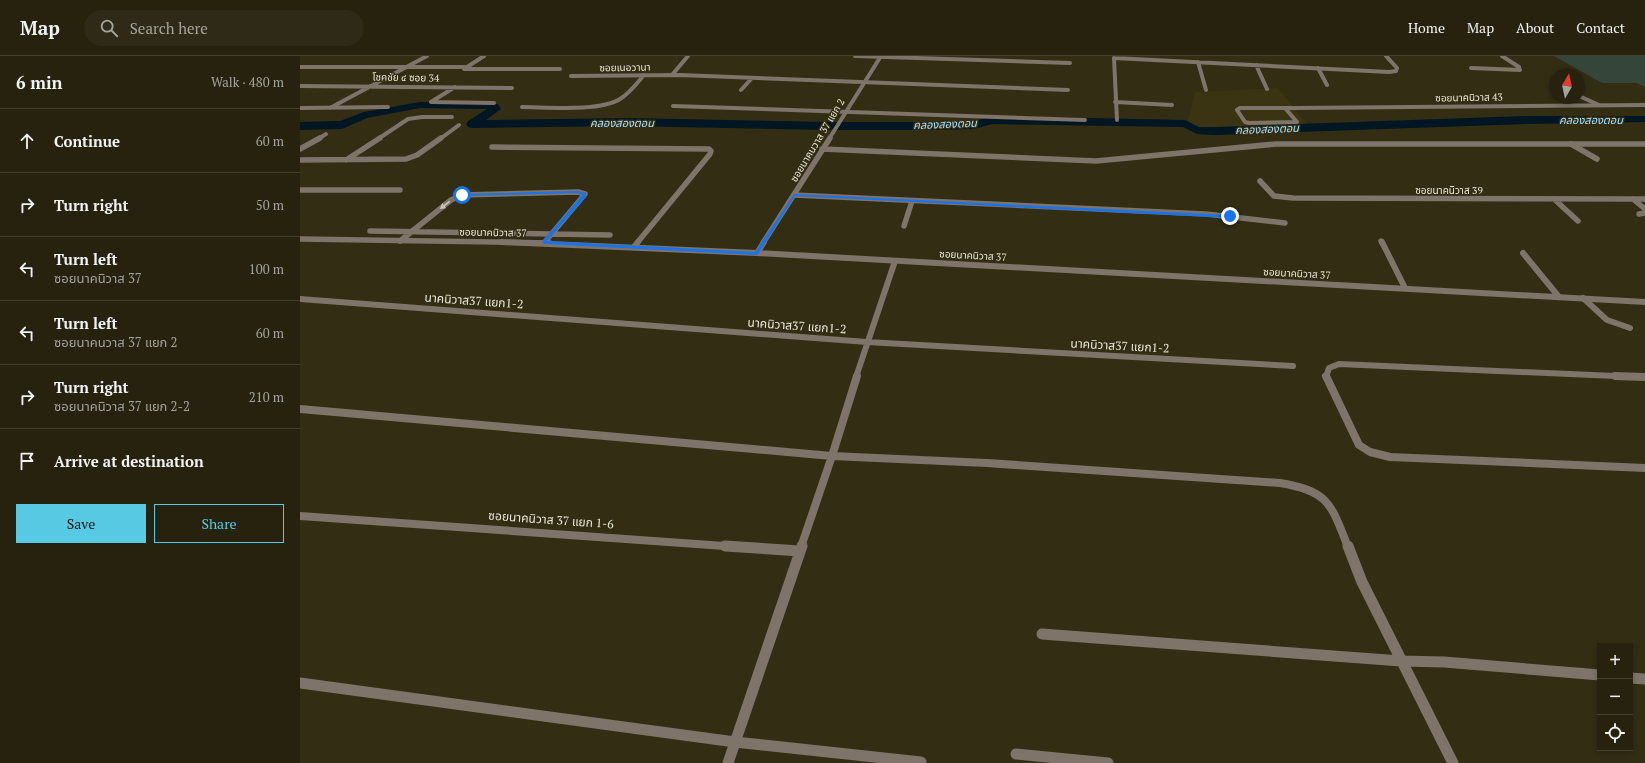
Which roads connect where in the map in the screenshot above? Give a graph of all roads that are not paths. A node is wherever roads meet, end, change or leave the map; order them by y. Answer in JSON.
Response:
{"nodes":[{"id":1,"x":427,"y":56,"type":"edge"},
{"id":2,"x":484,"y":56,"type":"edge"},
{"id":3,"x":688,"y":56,"type":"edge"},
{"id":4,"x":855,"y":56,"type":"edge"},
{"id":5,"x":881,"y":56,"type":"edge"},
{"id":6,"x":1386,"y":56,"type":"edge"},
{"id":7,"x":1502,"y":56,"type":"edge"},
{"id":8,"x":1113,"y":57,"type":"edge"},
{"id":9,"x":1198,"y":62,"type":"junction"},
{"id":10,"x":1070,"y":63,"type":"dead end"},
{"id":11,"x":1256,"y":65,"type":"junction"},
{"id":12,"x":300,"y":67,"type":"edge"},
{"id":13,"x":407,"y":67,"type":"junction"},
{"id":14,"x":465,"y":67,"type":"junction"},
{"id":15,"x":1318,"y":68,"type":"junction"},
{"id":16,"x":1472,"y":68,"type":"dead end"},
{"id":17,"x":560,"y":70,"type":"dead end"},
{"id":18,"x":644,"y":75,"type":"junction"},
{"id":19,"x":672,"y":75,"type":"junction"},
{"id":20,"x":571,"y":76,"type":"dead end"},
{"id":21,"x":752,"y":78,"type":"junction"},
{"id":22,"x":863,"y":83,"type":"junction"},
{"id":23,"x":1327,"y":85,"type":"dead end"},
{"id":24,"x":300,"y":86,"type":"edge"},
{"id":25,"x":372,"y":86,"type":"junction"},
{"id":26,"x":456,"y":87,"type":"junction"},
{"id":27,"x":512,"y":88,"type":"dead end"},
{"id":28,"x":1267,"y":89,"type":"dead end"},
{"id":29,"x":741,"y":90,"type":"dead end"},
{"id":30,"x":1068,"y":90,"type":"dead end"},
{"id":31,"x":1206,"y":90,"type":"dead end"},
{"id":32,"x":1585,"y":99,"type":"edge"},
{"id":33,"x":1116,"y":102,"type":"junction"},
{"id":34,"x":494,"y":103,"type":"dead end"},
{"id":35,"x":1172,"y":105,"type":"dead end"},
{"id":36,"x":1599,"y":105,"type":"junction"},
{"id":37,"x":1645,"y":105,"type":"edge"},
{"id":38,"x":673,"y":106,"type":"dead end"},
{"id":39,"x":522,"y":107,"type":"dead end"},
{"id":40,"x":300,"y":108,"type":"edge"},
{"id":41,"x":330,"y":108,"type":"junction"},
{"id":42,"x":388,"y":108,"type":"dead end"},
{"id":43,"x":1285,"y":108,"type":"junction"},
{"id":44,"x":844,"y":113,"type":"junction"},
{"id":45,"x":452,"y":117,"type":"dead end"},
{"id":46,"x":1085,"y":120,"type":"dead end"},
{"id":47,"x":1117,"y":120,"type":"dead end"},
{"id":48,"x":459,"y":125,"type":"dead end"},
{"id":49,"x":326,"y":134,"type":"dead end"},
{"id":50,"x":1571,"y":144,"type":"junction"},
{"id":51,"x":1645,"y":144,"type":"edge"},
{"id":52,"x":492,"y":147,"type":"dead end"},
{"id":53,"x":300,"y":149,"type":"edge"},
{"id":54,"x":822,"y":149,"type":"junction"},
{"id":55,"x":1597,"y":159,"type":"dead end"},
{"id":56,"x":300,"y":160,"type":"edge"},
{"id":57,"x":346,"y":160,"type":"junction"},
{"id":58,"x":1260,"y":181,"type":"dead end"},
{"id":59,"x":300,"y":190,"type":"edge"},
{"id":60,"x":400,"y":190,"type":"dead end"},
{"id":61,"x":794,"y":195,"type":"junction"},
{"id":62,"x":1554,"y":199,"type":"junction"},
{"id":63,"x":1633,"y":199,"type":"junction"},
{"id":64,"x":1645,"y":199,"type":"edge"},
{"id":65,"x":912,"y":201,"type":"junction"},
{"id":66,"x":1645,"y":210,"type":"edge"},
{"id":67,"x":1578,"y":221,"type":"dead end"},
{"id":68,"x":1285,"y":223,"type":"dead end"},
{"id":69,"x":904,"y":226,"type":"dead end"},
{"id":70,"x":370,"y":231,"type":"dead end"},
{"id":71,"x":411,"y":231,"type":"junction"},
{"id":72,"x":551,"y":234,"type":"junction"},
{"id":73,"x":610,"y":235,"type":"dead end"},
{"id":74,"x":300,"y":239,"type":"edge"},
{"id":75,"x":1381,"y":240,"type":"dead end"},
{"id":76,"x":400,"y":241,"type":"junction"},
{"id":77,"x":544,"y":243,"type":"junction"},
{"id":78,"x":634,"y":247,"type":"junction"},
{"id":79,"x":757,"y":253,"type":"junction"},
{"id":80,"x":1523,"y":253,"type":"dead end"},
{"id":81,"x":895,"y":261,"type":"junction"},
{"id":82,"x":1405,"y":288,"type":"junction"},
{"id":83,"x":1559,"y":297,"type":"junction"},
{"id":84,"x":1583,"y":298,"type":"junction"},
{"id":85,"x":300,"y":299,"type":"edge"},
{"id":86,"x":1645,"y":302,"type":"edge"},
{"id":87,"x":1630,"y":328,"type":"dead end"},
{"id":88,"x":867,"y":342,"type":"junction"},
{"id":89,"x":1293,"y":366,"type":"dead end"},
{"id":90,"x":1645,"y":377,"type":"edge"},
{"id":91,"x":300,"y":409,"type":"edge"},
{"id":92,"x":832,"y":456,"type":"junction"},
{"id":93,"x":1645,"y":468,"type":"edge"},
{"id":94,"x":300,"y":516,"type":"edge"},
{"id":95,"x":800,"y":551,"type":"junction"},
{"id":96,"x":1042,"y":634,"type":"dead end"},
{"id":97,"x":1401,"y":660,"type":"junction"},
{"id":98,"x":1597,"y":675,"type":"edge"},
{"id":99,"x":1633,"y":678,"type":"edge"},
{"id":100,"x":1645,"y":679,"type":"edge"},
{"id":101,"x":300,"y":683,"type":"edge"},
{"id":102,"x":735,"y":742,"type":"junction"},
{"id":103,"x":1016,"y":754,"type":"dead end"},
{"id":104,"x":921,"y":762,"type":"edge"},
{"id":105,"x":728,"y":763,"type":"edge"},
{"id":106,"x":1108,"y":763,"type":"edge"},
{"id":107,"x":1453,"y":763,"type":"edge"}],
"edges":[{"from":1,"to":13,"type":"street"},
{"from":2,"to":14,"type":"street"},
{"from":3,"to":19,"type":"street"},
{"from":4,"to":5,"type":"street"},
{"from":5,"to":10,"type":"street"},
{"from":5,"to":22,"type":"street","name":"ซอยนาคนวาส 37 แยก 2"},
{"from":6,"to":15,"type":"street"},
{"from":7,"to":16,"type":"street"},
{"from":8,"to":9,"type":"street"},
{"from":8,"to":33,"type":"street"},
{"from":9,"to":11,"type":"street"},
{"from":9,"to":31,"type":"street"},
{"from":11,"to":15,"type":"street"},
{"from":11,"to":28,"type":"street"},
{"from":12,"to":13,"type":"street"},
{"from":13,"to":14,"type":"street"},
{"from":13,"to":25,"type":"street"},
{"from":14,"to":17,"type":"street"},
{"from":15,"to":23,"type":"street"},
{"from":18,"to":19,"type":"street","name":"ซอยเนอวานา"},
{"from":18,"to":20,"type":"street","name":"ซอยเนอวานา"},
{"from":18,"to":39,"type":"street"},
{"from":19,"to":21,"type":"street","name":"ซอยเนอวานา"},
{"from":21,"to":22,"type":"street","name":"ซอยเนอวานา"},
{"from":21,"to":29,"type":"street"},
{"from":22,"to":30,"type":"street","name":"ซอยเนอวานา"},
{"from":22,"to":44,"type":"street","name":"ซอยนาคนวาส 37 แยก 2"},
{"from":24,"to":25,"type":"street","name":"โชคชัย ๔ ซอย 34"},
{"from":25,"to":26,"type":"street","name":"โชคชัย ๔ ซอย 34"},
{"from":25,"to":41,"type":"street"},
{"from":26,"to":27,"type":"street","name":"โชคชัย ๔ ซอย 34"},
{"from":26,"to":34,"type":"street"},
{"from":32,"to":36,"type":"street"},
{"from":33,"to":35,"type":"street"},
{"from":33,"to":47,"type":"street"},
{"from":36,"to":37,"type":"street","name":"ซอยนาคนิวาส 43"},
{"from":36,"to":43,"type":"street","name":"ซอยนาคนิวาส 43"},
{"from":38,"to":44,"type":"street"},
{"from":40,"to":41,"type":"street"},
{"from":41,"to":42,"type":"street"},
{"from":43,"to":43,"type":"street","name":"ซอยนาคนิวาส 43"},
{"from":44,"to":46,"type":"street"},
{"from":44,"to":54,"type":"street","name":"ซอยนาคนวาส 37 แยก 2"},
{"from":45,"to":57,"type":"street"},
{"from":48,"to":57,"type":"street"},
{"from":49,"to":53,"type":"street"},
{"from":50,"to":51,"type":"street"},
{"from":50,"to":54,"type":"street"},
{"from":50,"to":55,"type":"street"},
{"from":52,"to":78,"type":"street"},
{"from":54,"to":61,"type":"street","name":"ซอยนาคนวาส 37 แยก 2"},
{"from":56,"to":57,"type":"street"},
{"from":58,"to":62,"type":"street","name":"ซอยนาคนิวาส 39"},
{"from":59,"to":60,"type":"street"},
{"from":61,"to":65,"type":"street"},
{"from":61,"to":79,"type":"street","name":"ซอยนาคนวาส 37 แยก 2"},
{"from":62,"to":63,"type":"street","name":"ซอยนาคนิวาส 39"},
{"from":62,"to":67,"type":"street"},
{"from":63,"to":64,"type":"street","name":"ซอยนาคนิวาส 39"},
{"from":63,"to":66,"type":"street"},
{"from":65,"to":68,"type":"street"},
{"from":65,"to":69,"type":"street"},
{"from":70,"to":71,"type":"street"},
{"from":71,"to":72,"type":"street"},
{"from":72,"to":71,"type":"street","one_way":true},
{"from":71,"to":76,"type":"street"},
{"from":72,"to":73,"type":"street"},
{"from":72,"to":77,"type":"street"},
{"from":74,"to":76,"type":"street","name":"ซอยนาคนิวาส 37"},
{"from":75,"to":82,"type":"street"},
{"from":76,"to":77,"type":"street","name":"ซอยนาคนิวาส 37"},
{"from":77,"to":78,"type":"street","name":"ซอยนาคนิวาส 37"},
{"from":78,"to":79,"type":"street","name":"ซอยนาคนิวาส 37"},
{"from":79,"to":81,"type":"street","name":"ซอยนาคนิวาส 37"},
{"from":80,"to":83,"type":"street"},
{"from":81,"to":82,"type":"street","name":"ซอยนาคนิวาส 37"},
{"from":81,"to":88,"type":"street"},
{"from":82,"to":83,"type":"street","name":"ซอยนาคนิวาส 37"},
{"from":83,"to":84,"type":"street","name":"ซอยนาคนิวาส 37"},
{"from":84,"to":86,"type":"street","name":"ซอยนาคนิวาส 37"},
{"from":84,"to":87,"type":"street"},
{"from":85,"to":88,"type":"street","name":"นาคนิวาส37 แยก1-2"},
{"from":88,"to":89,"type":"street","name":"นาคนิวาส37 แยก1-2"},
{"from":88,"to":92,"type":"street"},
{"from":90,"to":93,"type":"street"},
{"from":91,"to":92,"type":"street"},
{"from":92,"to":95,"type":"street"},
{"from":92,"to":97,"type":"street"},
{"from":94,"to":95,"type":"street","name":"ซอยนาคนิวาส 37 แยก 1-6"},
{"from":95,"to":102,"type":"street"},
{"from":96,"to":97,"type":"street"},
{"from":97,"to":98,"type":"street"},
{"from":97,"to":107,"type":"street"},
{"from":99,"to":100,"type":"street"},
{"from":101,"to":102,"type":"street"},
{"from":102,"to":104,"type":"street"},
{"from":102,"to":105,"type":"street"},
{"from":103,"to":106,"type":"street"}]}
